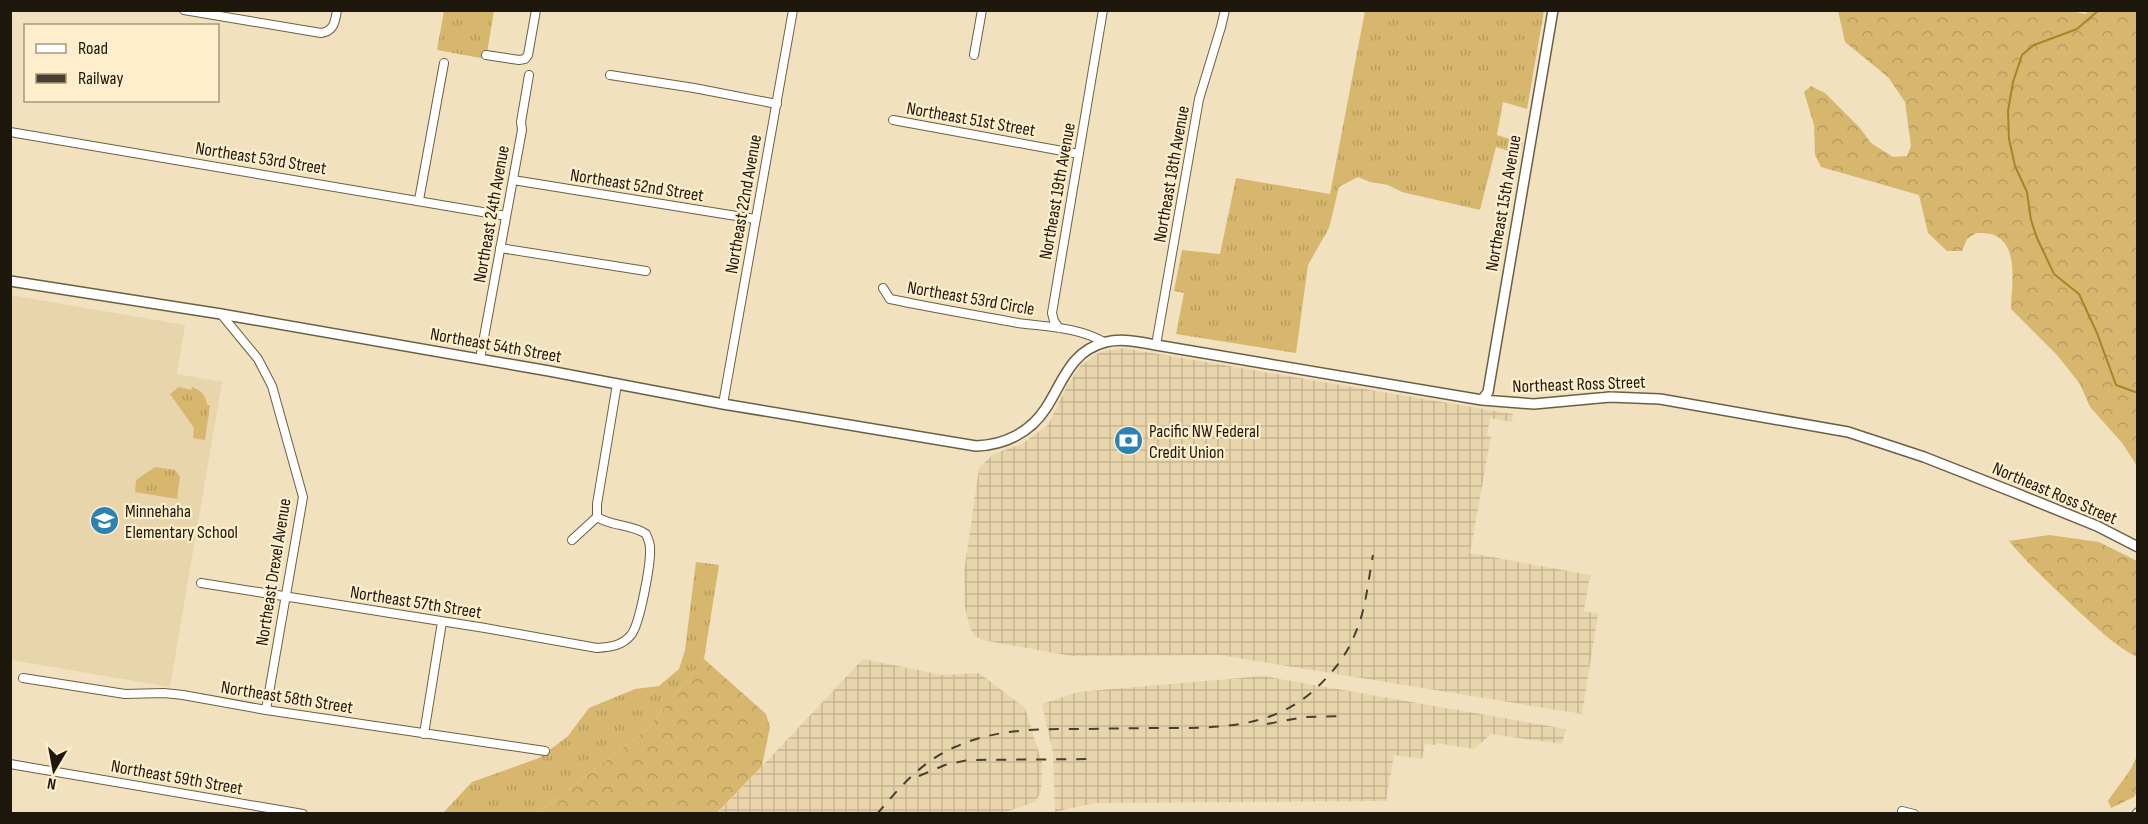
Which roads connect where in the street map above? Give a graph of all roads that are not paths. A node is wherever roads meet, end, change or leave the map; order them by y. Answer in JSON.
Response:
{"nodes":[{"id":1,"x":184,"y":10,"type":"edge"},
{"id":2,"x":337,"y":10,"type":"edge"},
{"id":3,"x":536,"y":10,"type":"edge"},
{"id":4,"x":793,"y":10,"type":"edge"},
{"id":5,"x":982,"y":10,"type":"edge"},
{"id":6,"x":1103,"y":10,"type":"edge"},
{"id":7,"x":1225,"y":10,"type":"edge"},
{"id":8,"x":1553,"y":10,"type":"edge"},
{"id":9,"x":486,"y":55,"type":"dead end"},
{"id":10,"x":974,"y":55,"type":"dead end"},
{"id":11,"x":444,"y":63,"type":"dead end"},
{"id":12,"x":529,"y":75,"type":"dead end"},
{"id":13,"x":610,"y":75,"type":"dead end"},
{"id":14,"x":777,"y":104,"type":"junction"},
{"id":15,"x":893,"y":120,"type":"dead end"},
{"id":16,"x":10,"y":132,"type":"edge"},
{"id":17,"x":1078,"y":154,"type":"junction"},
{"id":18,"x":513,"y":180,"type":"junction"},
{"id":19,"x":419,"y":200,"type":"junction"},
{"id":20,"x":506,"y":216,"type":"junction"},
{"id":21,"x":755,"y":219,"type":"junction"},
{"id":22,"x":500,"y":248,"type":"junction"},
{"id":23,"x":646,"y":271,"type":"dead end"},
{"id":24,"x":10,"y":281,"type":"edge"},
{"id":25,"x":883,"y":288,"type":"dead end"},
{"id":26,"x":221,"y":314,"type":"junction"},
{"id":27,"x":1059,"y":328,"type":"junction"},
{"id":28,"x":1104,"y":342,"type":"junction"},
{"id":29,"x":1156,"y":345,"type":"junction"},
{"id":30,"x":480,"y":359,"type":"junction"},
{"id":31,"x":617,"y":384,"type":"junction"},
{"id":32,"x":1482,"y":400,"type":"junction"},
{"id":33,"x":723,"y":404,"type":"junction"},
{"id":34,"x":597,"y":517,"type":"junction"},
{"id":35,"x":572,"y":540,"type":"dead end"},
{"id":36,"x":2138,"y":547,"type":"edge"},
{"id":37,"x":201,"y":583,"type":"dead end"},
{"id":38,"x":284,"y":597,"type":"junction"},
{"id":39,"x":442,"y":622,"type":"junction"},
{"id":40,"x":23,"y":678,"type":"dead end"},
{"id":41,"x":266,"y":710,"type":"junction"},
{"id":42,"x":423,"y":734,"type":"junction"},
{"id":43,"x":545,"y":751,"type":"dead end"},
{"id":44,"x":10,"y":764,"type":"edge"},
{"id":45,"x":1902,"y":811,"type":"dead end"},
{"id":46,"x":303,"y":813,"type":"edge"},
{"id":47,"x":1914,"y":813,"type":"edge"}],
"edges":[{"from":1,"to":2,"type":"street"},
{"from":3,"to":9,"type":"street"},
{"from":4,"to":14,"type":"street","name":"Northeast 22nd Avenue"},
{"from":5,"to":10,"type":"street"},
{"from":6,"to":17,"type":"street","name":"Northeast 19th Avenue"},
{"from":7,"to":29,"type":"street","name":"Northeast 18th Avenue"},
{"from":8,"to":32,"type":"street","name":"Northeast 15th Avenue"},
{"from":11,"to":19,"type":"street"},
{"from":12,"to":18,"type":"street","name":"Northeast 24th Avenue"},
{"from":13,"to":14,"type":"street"},
{"from":14,"to":21,"type":"street","name":"Northeast 22nd Avenue"},
{"from":15,"to":17,"type":"street","name":"Northeast 51st Street"},
{"from":16,"to":19,"type":"street","name":"Northeast 53rd Street"},
{"from":17,"to":27,"type":"street","name":"Northeast 19th Avenue"},
{"from":18,"to":20,"type":"street","name":"Northeast 24th Avenue"},
{"from":18,"to":21,"type":"street","name":"Northeast 52nd Street"},
{"from":19,"to":20,"type":"street","name":"Northeast 53rd Street"},
{"from":20,"to":22,"type":"street","name":"Northeast 24th Avenue"},
{"from":21,"to":33,"type":"street","name":"Northeast 22nd Avenue"},
{"from":22,"to":23,"type":"street"},
{"from":22,"to":30,"type":"street","name":"Northeast 24th Avenue"},
{"from":24,"to":26,"type":"street","name":"Northeast 54th Street"},
{"from":25,"to":27,"type":"street","name":"Northeast 53rd Circle"},
{"from":26,"to":30,"type":"street","name":"Northeast 54th Street"},
{"from":26,"to":38,"type":"street","name":"Northeast Drexel Avenue"},
{"from":27,"to":28,"type":"street"},
{"from":28,"to":29,"type":"street","name":"Northeast Ross Street"},
{"from":28,"to":33,"type":"street","name":"Northeast 54th Street"},
{"from":29,"to":32,"type":"street","name":"Northeast Ross Street"},
{"from":30,"to":31,"type":"street","name":"Northeast 54th Street"},
{"from":31,"to":33,"type":"street","name":"Northeast 54th Street"},
{"from":31,"to":34,"type":"street"},
{"from":32,"to":36,"type":"street","name":"Northeast Ross Street"},
{"from":34,"to":35,"type":"street"},
{"from":34,"to":39,"type":"street","name":"Northeast 57th Street"},
{"from":37,"to":38,"type":"street","name":"Northeast 57th Street"},
{"from":38,"to":39,"type":"street","name":"Northeast 57th Street"},
{"from":38,"to":41,"type":"street","name":"Northeast Drexel Avenue"},
{"from":39,"to":42,"type":"street"},
{"from":40,"to":41,"type":"street","name":"Northeast 58th Street"},
{"from":41,"to":42,"type":"street","name":"Northeast 58th Street"},
{"from":42,"to":43,"type":"street","name":"Northeast 58th Street"},
{"from":44,"to":46,"type":"street","name":"Northeast 59th Street"},
{"from":45,"to":47,"type":"street"}]}
